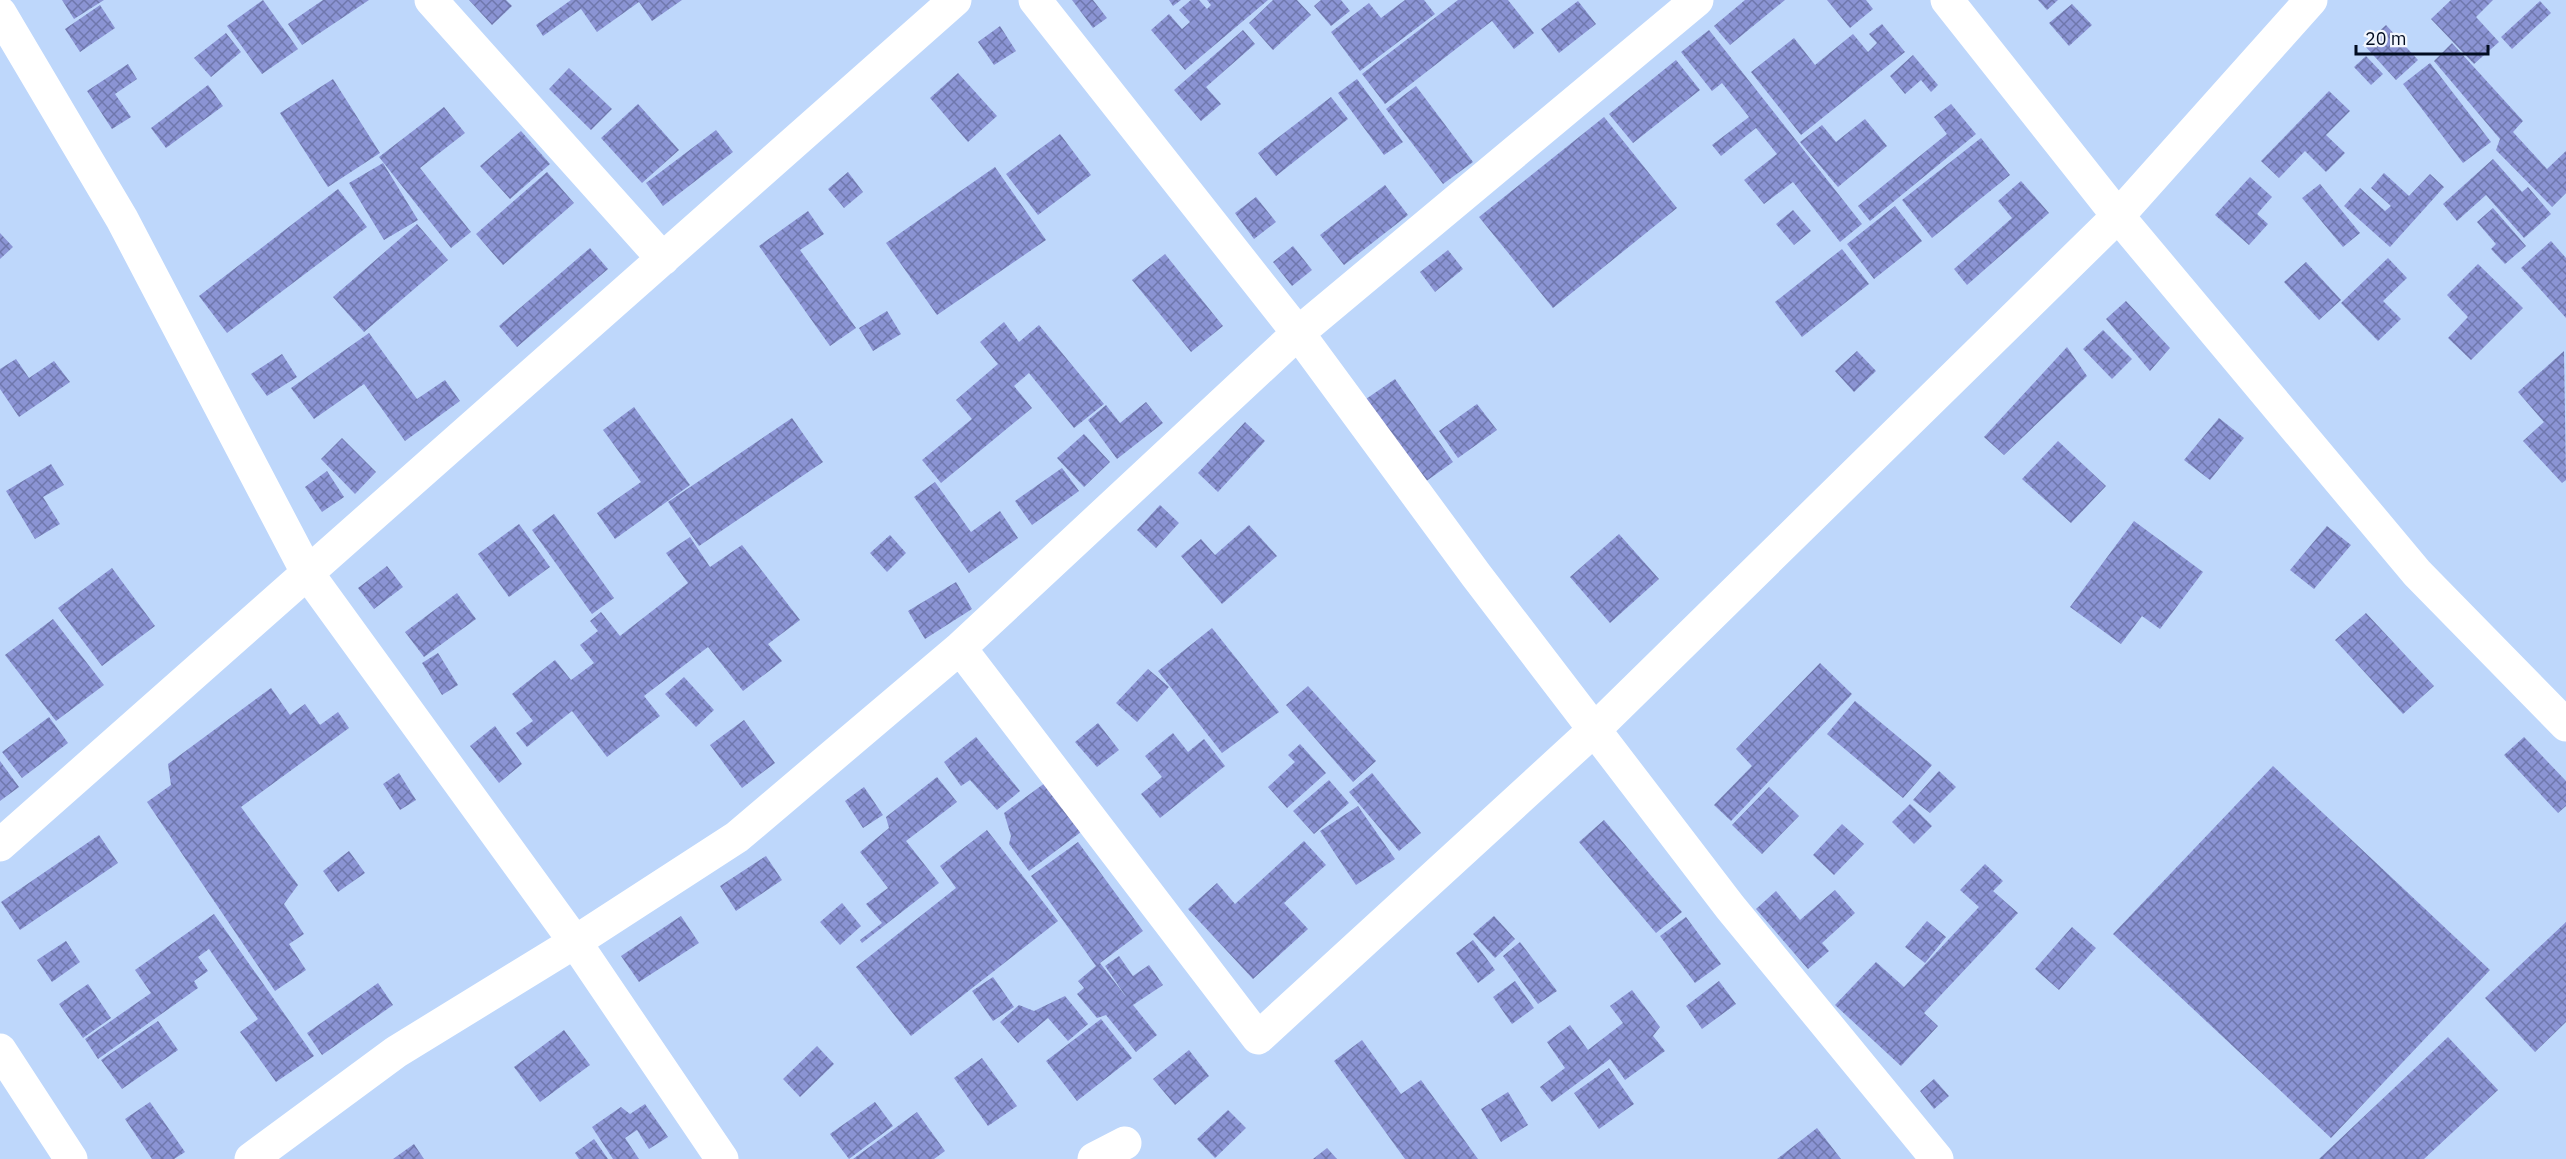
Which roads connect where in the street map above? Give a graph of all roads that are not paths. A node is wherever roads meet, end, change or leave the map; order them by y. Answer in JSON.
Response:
{"nodes":[{"id":1,"x":431,"y":0,"type":"edge"},
{"id":2,"x":955,"y":0,"type":"edge"},
{"id":3,"x":1035,"y":0,"type":"edge"},
{"id":4,"x":1697,"y":0,"type":"edge"},
{"id":5,"x":1947,"y":0,"type":"edge"},
{"id":6,"x":2312,"y":0,"type":"edge"},
{"id":7,"x":0,"y":13,"type":"edge"},
{"id":8,"x":2118,"y":216,"type":"junction"},
{"id":9,"x":663,"y":259,"type":"junction"},
{"id":10,"x":1298,"y":333,"type":"junction"},
{"id":11,"x":308,"y":574,"type":"junction"},
{"id":12,"x":960,"y":648,"type":"junction"},
{"id":13,"x":2566,"y":725,"type":"edge"},
{"id":14,"x":1594,"y":730,"type":"junction"},
{"id":15,"x":0,"y":845,"type":"edge"},
{"id":16,"x":575,"y":942,"type":"junction"},
{"id":17,"x":0,"y":1050,"type":"edge"},
{"id":18,"x":1125,"y":1143,"type":"dead end"},
{"id":19,"x":71,"y":1159,"type":"edge"},
{"id":20,"x":251,"y":1159,"type":"edge"},
{"id":21,"x":722,"y":1159,"type":"edge"},
{"id":22,"x":1094,"y":1159,"type":"edge"},
{"id":23,"x":1937,"y":1159,"type":"edge"}],
"edges":[{"from":1,"to":9,"type":"street"},
{"from":2,"to":9,"type":"street"},
{"from":3,"to":10,"type":"street"},
{"from":4,"to":10,"type":"street"},
{"from":5,"to":8,"type":"street"},
{"from":6,"to":8,"type":"street"},
{"from":7,"to":11,"type":"street"},
{"from":8,"to":13,"type":"street"},
{"from":8,"to":14,"type":"street"},
{"from":9,"to":11,"type":"street"},
{"from":10,"to":12,"type":"street"},
{"from":10,"to":14,"type":"street"},
{"from":11,"to":15,"type":"street"},
{"from":11,"to":16,"type":"street"},
{"from":12,"to":14,"type":"street"},
{"from":12,"to":16,"type":"street"},
{"from":14,"to":23,"type":"street"},
{"from":16,"to":20,"type":"street"},
{"from":16,"to":21,"type":"street"},
{"from":17,"to":19,"type":"street"},
{"from":18,"to":22,"type":"street"}]}
